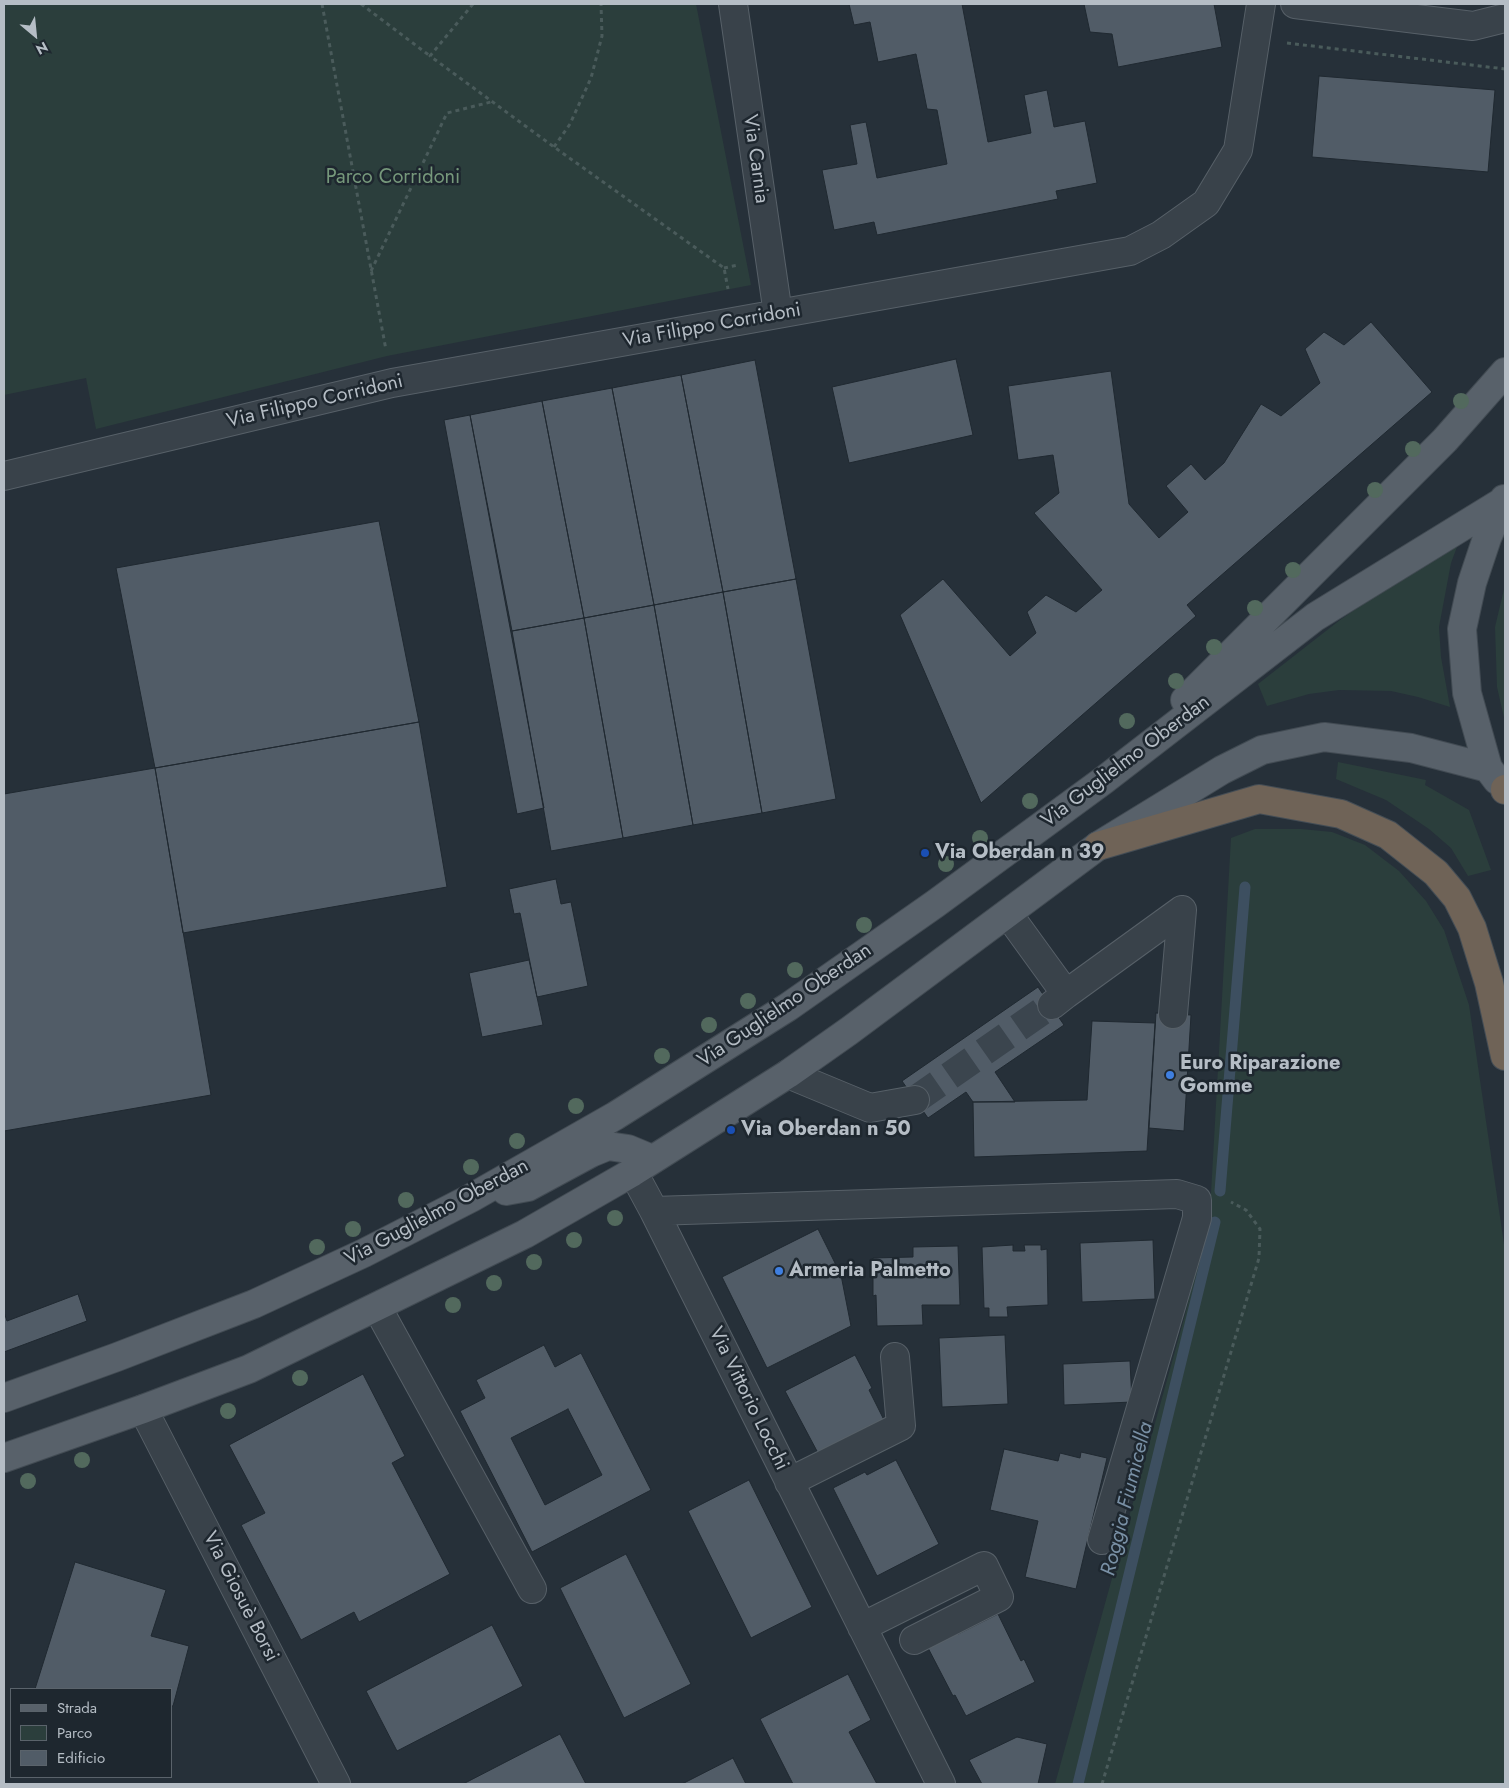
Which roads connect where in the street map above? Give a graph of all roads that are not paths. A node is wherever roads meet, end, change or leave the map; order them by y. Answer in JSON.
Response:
{"nodes":[{"id":1,"x":733,"y":4,"type":"edge"},
{"id":2,"x":1261,"y":4,"type":"edge"},
{"id":3,"x":1295,"y":4,"type":"edge"},
{"id":4,"x":1475,"y":15,"type":"edge"},
{"id":5,"x":1505,"y":18,"type":"edge"},
{"id":6,"x":778,"y":314,"type":"junction"},
{"id":7,"x":1505,"y":372,"type":"edge"},
{"id":8,"x":4,"y":476,"type":"edge"},
{"id":9,"x":1504,"y":500,"type":"edge"},
{"id":10,"x":1488,"y":768,"type":"junction"},
{"id":11,"x":1104,"y":780,"type":"junction"},
{"id":12,"x":1505,"y":790,"type":"edge"},
{"id":13,"x":1098,"y":846,"type":"junction"},
{"id":14,"x":1008,"y":914,"type":"junction"},
{"id":15,"x":1173,"y":1014,"type":"dead end"},
{"id":16,"x":1505,"y":1056,"type":"edge"},
{"id":17,"x":788,"y":1074,"type":"junction"},
{"id":18,"x":915,"y":1100,"type":"tunnel mouth"},
{"id":19,"x":642,"y":1165,"type":"junction"},
{"id":20,"x":472,"y":1198,"type":"junction"},
{"id":21,"x":654,"y":1210,"type":"junction"},
{"id":22,"x":377,"y":1307,"type":"junction"},
{"id":23,"x":895,"y":1357,"type":"dead end"},
{"id":24,"x":4,"y":1398,"type":"edge"},
{"id":25,"x":143,"y":1409,"type":"junction"},
{"id":26,"x":4,"y":1458,"type":"edge"},
{"id":27,"x":789,"y":1482,"type":"junction"},
{"id":28,"x":1102,"y":1540,"type":"dead end"},
{"id":29,"x":532,"y":1589,"type":"dead end"},
{"id":30,"x":862,"y":1627,"type":"junction"},
{"id":31,"x":914,"y":1640,"type":"dead end"},
{"id":32,"x":336,"y":1784,"type":"edge"},
{"id":33,"x":941,"y":1784,"type":"edge"}],
"edges":[{"from":1,"to":6,"type":"street","name":"Via Carnia"},
{"from":2,"to":6,"type":"street","name":"Via Filippo Corridoni"},
{"from":3,"to":4,"type":"street"},
{"from":4,"to":5,"type":"street"},
{"from":6,"to":8,"type":"street","name":"Via Filippo Corridoni"},
{"from":7,"to":11,"type":"main road"},
{"from":9,"to":10,"type":"main road"},
{"from":9,"to":11,"type":"main road","name":"Via Guglielmo Oberdan"},
{"from":10,"to":12,"type":"main road"},
{"from":10,"to":13,"type":"main road"},
{"from":11,"to":20,"type":"main road","name":"Via Guglielmo Oberdan"},
{"from":13,"to":14,"type":"main road"},
{"from":13,"to":16,"type":"highway"},
{"from":14,"to":15,"type":"street"},
{"from":14,"to":17,"type":"main road"},
{"from":17,"to":18,"type":"street"},
{"from":17,"to":19,"type":"main road"},
{"from":19,"to":20,"type":"main road"},
{"from":19,"to":21,"type":"street","name":"Via Vittorio Locchi"},
{"from":19,"to":22,"type":"main road"},
{"from":20,"to":24,"type":"main road","name":"Via Guglielmo Oberdan"},
{"from":21,"to":27,"type":"street","name":"Via Vittorio Locchi"},
{"from":21,"to":28,"type":"street"},
{"from":22,"to":25,"type":"main road"},
{"from":22,"to":29,"type":"street"},
{"from":23,"to":27,"type":"street"},
{"from":25,"to":26,"type":"main road"},
{"from":25,"to":32,"type":"street","name":"Via Giosuè Borsi"},
{"from":27,"to":30,"type":"street","name":"Via Vittorio Locchi"},
{"from":30,"to":31,"type":"street"},
{"from":30,"to":33,"type":"street","name":"Via Vittorio Locchi"}]}
